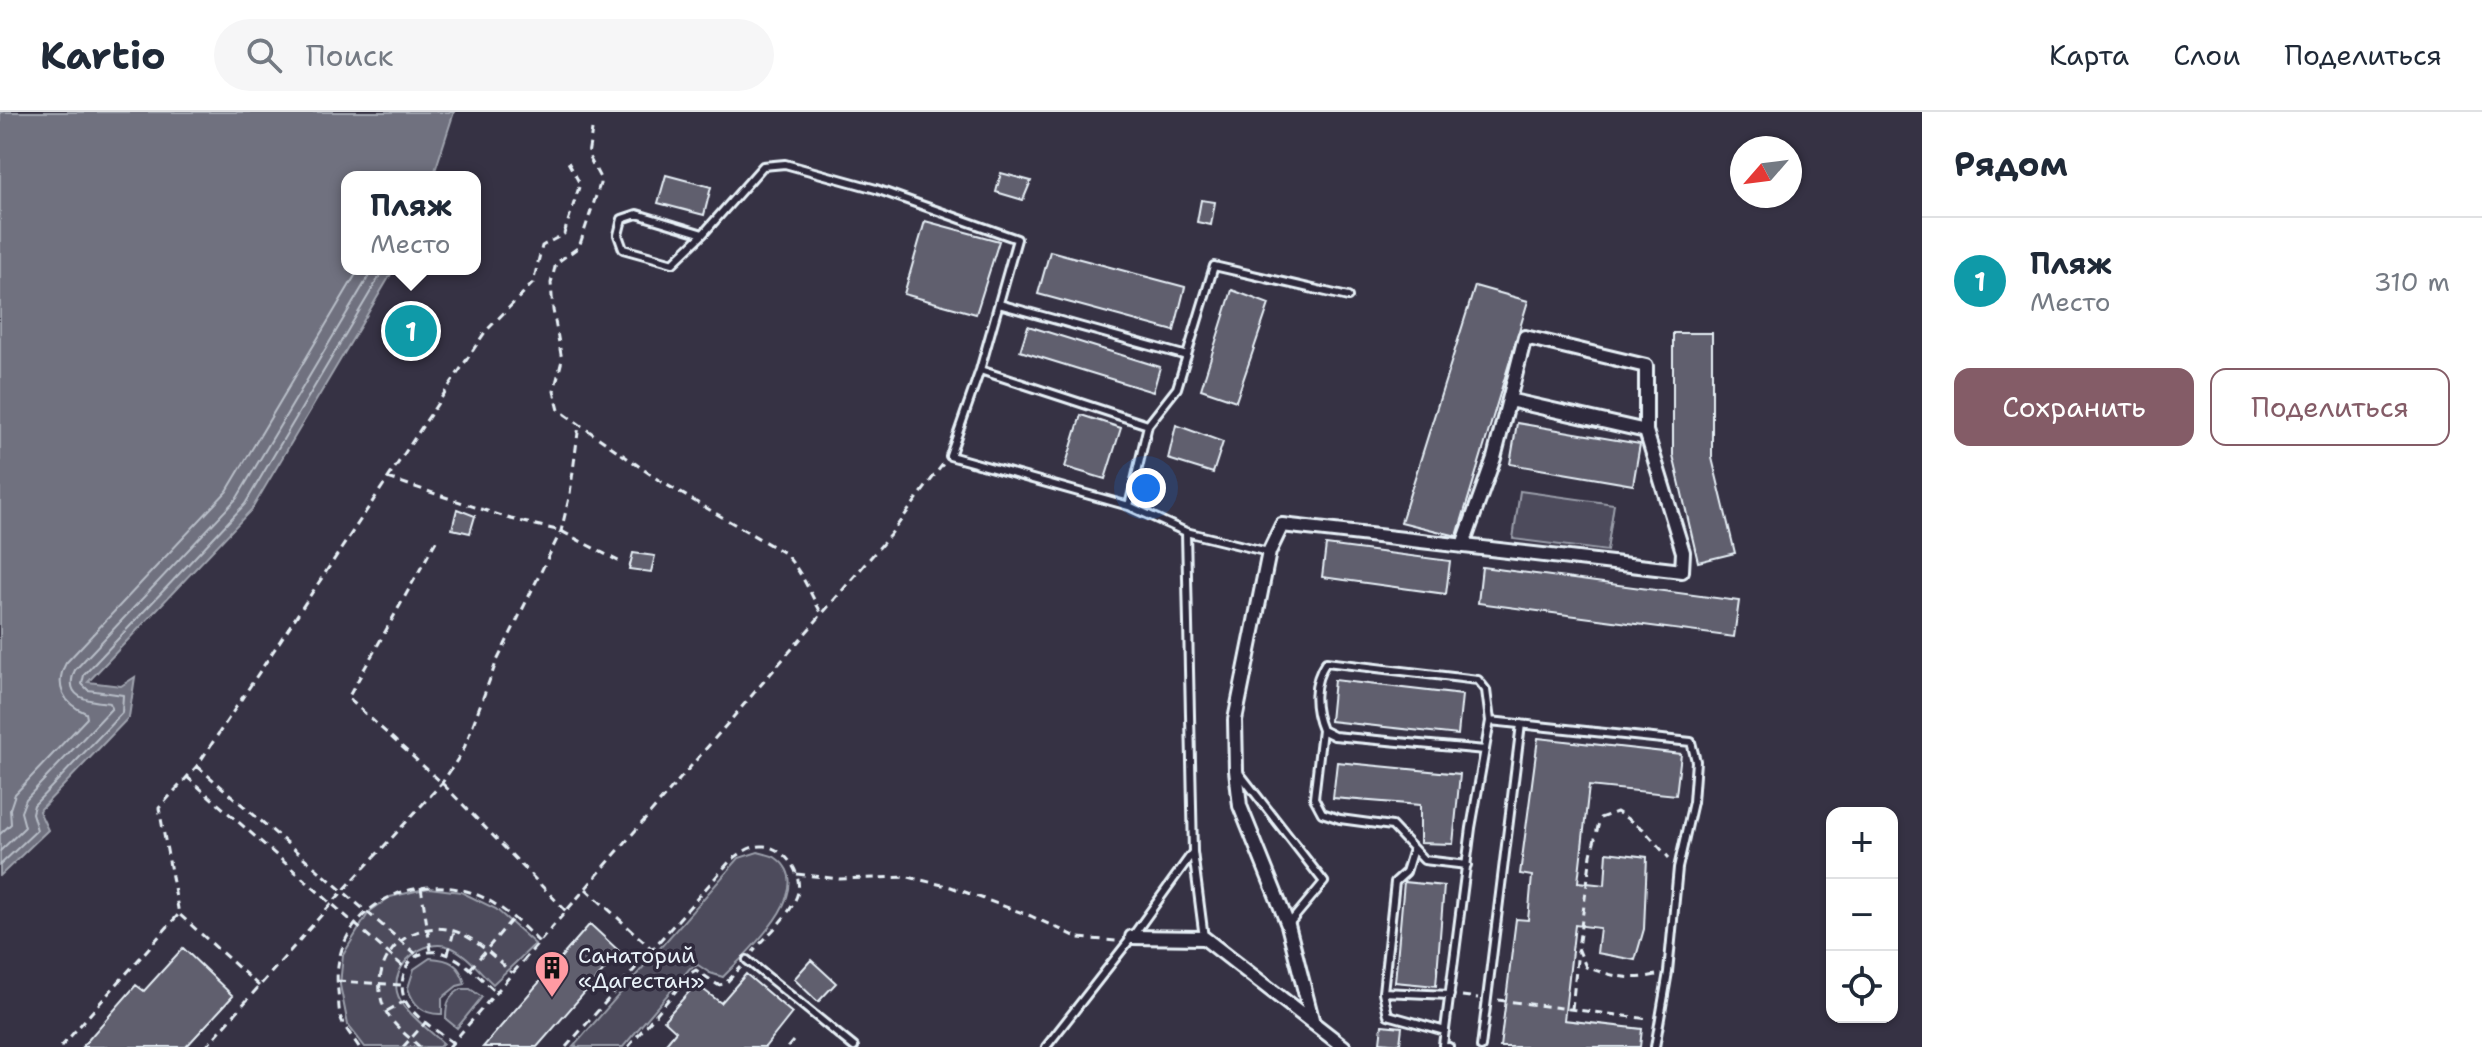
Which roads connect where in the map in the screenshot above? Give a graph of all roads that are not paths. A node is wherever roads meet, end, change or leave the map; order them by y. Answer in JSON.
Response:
{"nodes":[{"id":1,"x":703,"y":234,"type":"junction"},
{"id":2,"x":1348,"y":297,"type":"dead end"},
{"id":3,"x":999,"y":304,"type":"junction"},
{"id":4,"x":1187,"y":356,"type":"junction"},
{"id":5,"x":980,"y":370,"type":"junction"},
{"id":6,"x":1509,"y":400,"type":"junction"},
{"id":7,"x":1148,"y":425,"type":"junction"},
{"id":8,"x":1646,"y":431,"type":"junction"},
{"id":9,"x":1129,"y":506,"type":"junction"},
{"id":10,"x":1186,"y":532,"type":"junction"},
{"id":11,"x":1463,"y":545,"type":"junction"},
{"id":12,"x":1269,"y":552,"type":"junction"},
{"id":13,"x":1490,"y":721,"type":"junction"},
{"id":14,"x":1521,"y":724,"type":"junction"},
{"id":15,"x":1322,"y":730,"type":"junction"},
{"id":16,"x":1485,"y":750,"type":"junction"},
{"id":17,"x":1236,"y":770,"type":"junction"},
{"id":18,"x":1413,"y":849,"type":"junction"},
{"id":19,"x":1193,"y":852,"type":"junction"},
{"id":20,"x":1467,"y":865,"type":"junction"},
{"id":21,"x":1288,"y":925,"type":"junction"},
{"id":22,"x":1132,"y":937,"type":"junction"},
{"id":23,"x":1204,"y":938,"type":"junction"},
{"id":24,"x":747,"y":960,"type":"road end"},
{"id":25,"x":1383,"y":992,"type":"junction"},
{"id":26,"x":1450,"y":995,"type":"junction"},
{"id":27,"x":1313,"y":1023,"type":"junction"},
{"id":28,"x":1445,"y":1031,"type":"junction"},
{"id":29,"x":854,"y":1047,"type":"edge"},
{"id":30,"x":1046,"y":1047,"type":"edge"},
{"id":31,"x":1344,"y":1047,"type":"edge"},
{"id":32,"x":1449,"y":1047,"type":"edge"},
{"id":33,"x":1481,"y":1047,"type":"edge"},
{"id":34,"x":1655,"y":1047,"type":"edge"}],
"edges":[{"from":1,"to":1,"type":"lane"},
{"from":1,"to":3,"type":"lane"},
{"from":2,"to":4,"type":"lane"},
{"from":3,"to":4,"type":"lane"},
{"from":3,"to":5,"type":"lane"},
{"from":4,"to":7,"type":"lane"},
{"from":5,"to":7,"type":"lane"},
{"from":5,"to":9,"type":"lane"},
{"from":6,"to":8,"type":"street"},
{"from":6,"to":8,"type":"street"},
{"from":6,"to":11,"type":"street"},
{"from":7,"to":9,"type":"lane"},
{"from":8,"to":11,"type":"street"},
{"from":9,"to":10,"type":"lane"},
{"from":10,"to":12,"type":"lane"},
{"from":10,"to":19,"type":"lane"},
{"from":11,"to":12,"type":"street"},
{"from":12,"to":17,"type":"street"},
{"from":13,"to":14,"type":"lane"},
{"from":13,"to":15,"type":"lane"},
{"from":13,"to":16,"type":"lane"},
{"from":14,"to":33,"type":"lane"},
{"from":14,"to":34,"type":"lane"},
{"from":15,"to":16,"type":"lane"},
{"from":15,"to":18,"type":"lane"},
{"from":16,"to":20,"type":"lane"},
{"from":17,"to":21,"type":"street"},
{"from":17,"to":21,"type":"lane"},
{"from":18,"to":20,"type":"lane"},
{"from":18,"to":25,"type":"lane"},
{"from":19,"to":22,"type":"lane"},
{"from":19,"to":23,"type":"lane"},
{"from":20,"to":26,"type":"lane"},
{"from":21,"to":27,"type":"street"},
{"from":22,"to":23,"type":"street"},
{"from":22,"to":30,"type":"lane"},
{"from":23,"to":27,"type":"street"},
{"from":24,"to":29,"type":"lane"},
{"from":25,"to":26,"type":"lane"},
{"from":25,"to":28,"type":"lane"},
{"from":26,"to":28,"type":"lane"},
{"from":27,"to":31,"type":"street"},
{"from":28,"to":32,"type":"lane"}]}
